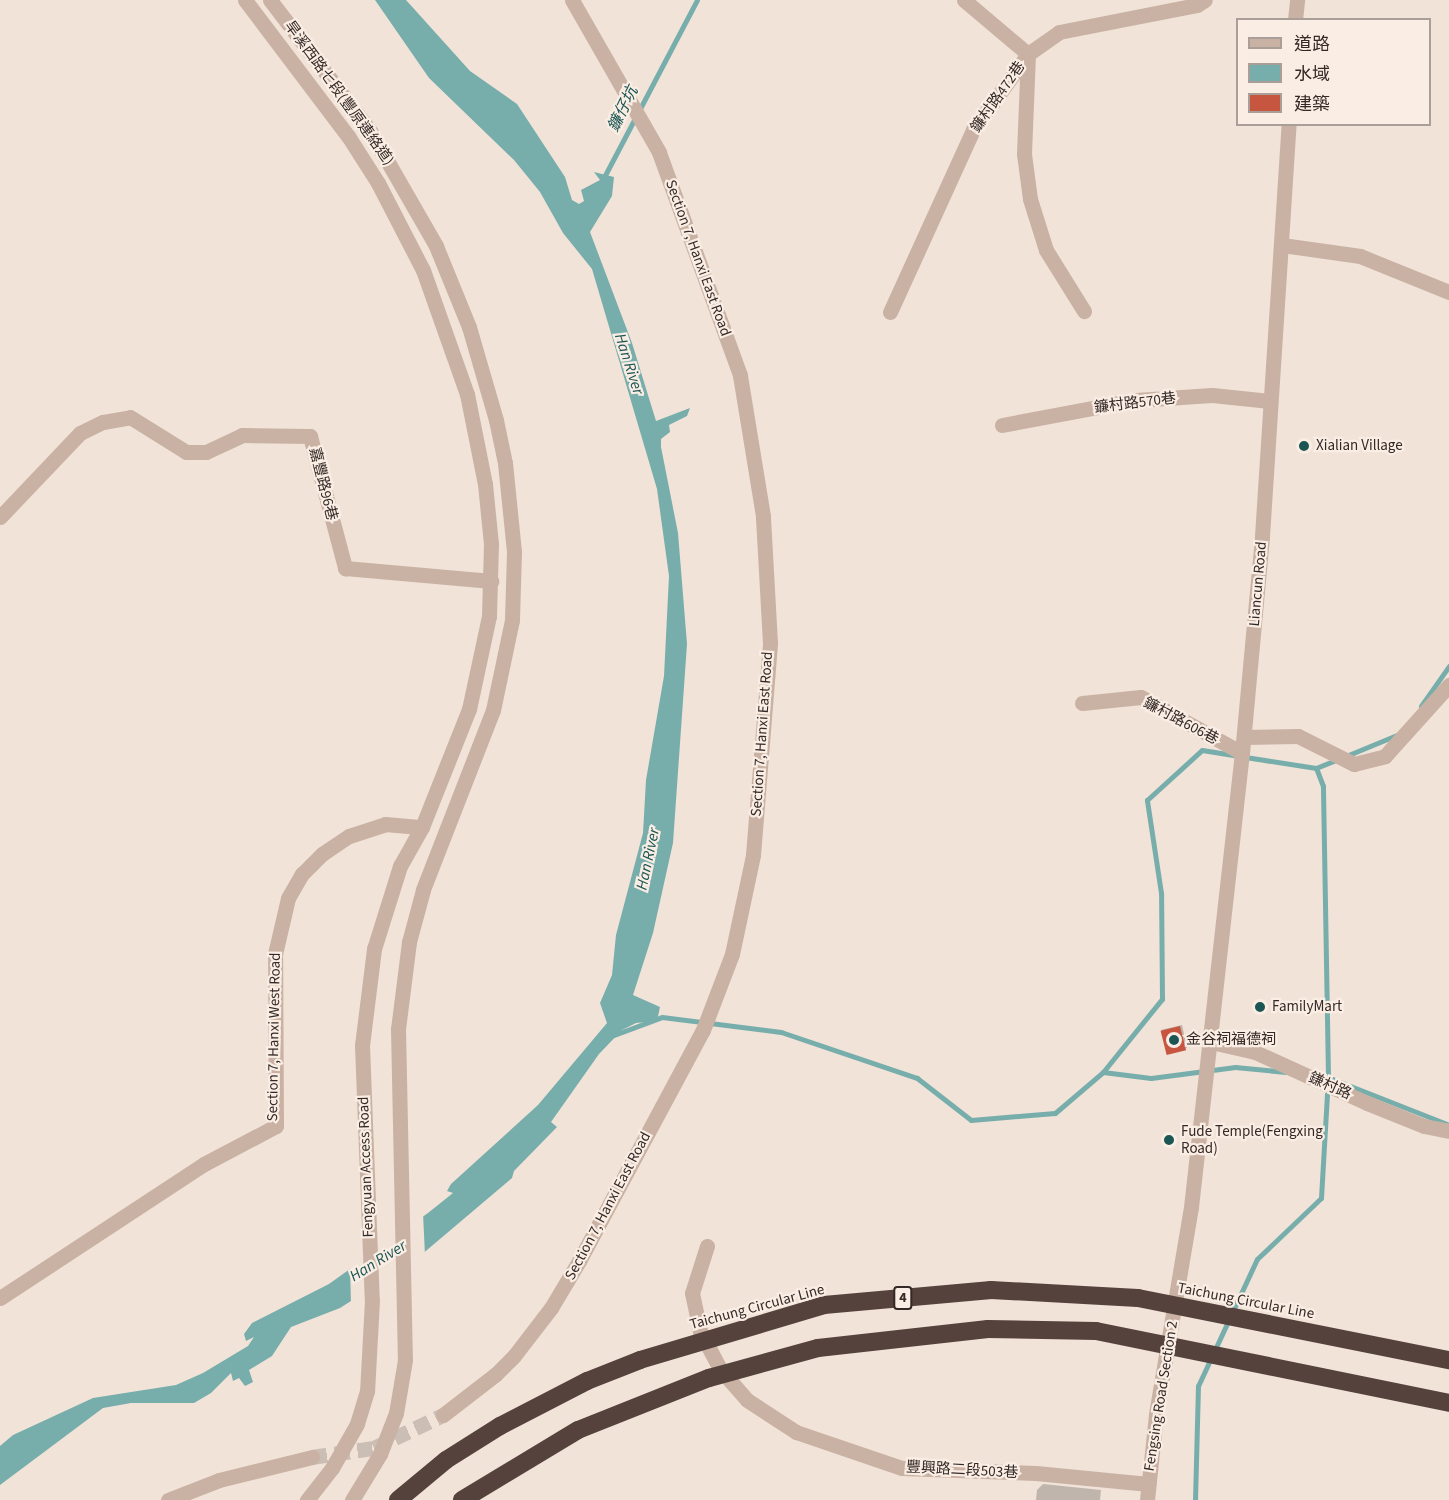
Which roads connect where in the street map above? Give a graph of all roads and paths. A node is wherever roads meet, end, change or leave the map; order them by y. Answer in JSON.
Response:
{"nodes":[{"id":1,"x":245,"y":0,"type":"edge"},
{"id":2,"x":270,"y":0,"type":"edge"},
{"id":3,"x":572,"y":0,"type":"edge"},
{"id":4,"x":964,"y":0,"type":"edge"},
{"id":5,"x":1205,"y":0,"type":"edge"},
{"id":6,"x":1297,"y":0,"type":"edge"},
{"id":7,"x":1296,"y":18,"type":"edge"},
{"id":8,"x":1028,"y":54,"type":"junction"},
{"id":9,"x":1289,"y":126,"type":"edge"},
{"id":10,"x":1282,"y":245,"type":"junction"},
{"id":11,"x":1449,"y":292,"type":"edge"},
{"id":12,"x":1084,"y":311,"type":"dead end"},
{"id":13,"x":890,"y":312,"type":"dead end"},
{"id":14,"x":1270,"y":401,"type":"junction"},
{"id":15,"x":1002,"y":425,"type":"dead end"},
{"id":16,"x":0,"y":517,"type":"edge"},
{"id":17,"x":491,"y":581,"type":"junction"},
{"id":18,"x":1449,"y":686,"type":"edge"},
{"id":19,"x":1082,"y":703,"type":"dead end"},
{"id":20,"x":1244,"y":737,"type":"junction"},
{"id":21,"x":1242,"y":753,"type":"junction"},
{"id":22,"x":422,"y":827,"type":"junction"},
{"id":23,"x":1211,"y":1042,"type":"junction"},
{"id":24,"x":1449,"y":1131,"type":"edge"},
{"id":25,"x":707,"y":1246,"type":"dead end"},
{"id":26,"x":0,"y":1298,"type":"edge"},
{"id":27,"x":1449,"y":1360,"type":"edge"},
{"id":28,"x":1449,"y":1403,"type":"edge"},
{"id":29,"x":443,"y":1415,"type":"tunnel mouth"},
{"id":30,"x":312,"y":1457,"type":"tunnel mouth"},
{"id":31,"x":1148,"y":1484,"type":"junction"},
{"id":32,"x":168,"y":1500,"type":"edge"},
{"id":33,"x":307,"y":1500,"type":"edge"},
{"id":34,"x":352,"y":1500,"type":"edge"},
{"id":35,"x":398,"y":1500,"type":"edge"},
{"id":36,"x":462,"y":1500,"type":"edge"},
{"id":37,"x":1147,"y":1500,"type":"edge"}],
"edges":[{"from":1,"to":17,"type":"street","name":"旱溪西路七段(豐原連絡道)"},
{"from":2,"to":34,"type":"street","name":"旱溪西路七段(豐原連絡道)"},
{"from":3,"to":29,"type":"street","name":"Section 7, Hanxi East Road"},
{"from":4,"to":8,"type":"street"},
{"from":5,"to":8,"type":"street","name":"鐮村路472巷"},
{"from":6,"to":7,"type":"street"},
{"from":8,"to":12,"type":"street"},
{"from":8,"to":13,"type":"street","name":"鐮村路472巷"},
{"from":9,"to":10,"type":"street","name":"Liancun Road"},
{"from":10,"to":11,"type":"street"},
{"from":10,"to":14,"type":"street","name":"Liancun Road"},
{"from":14,"to":15,"type":"street","name":"鐮村路570巷"},
{"from":14,"to":20,"type":"street","name":"Liancun Road"},
{"from":16,"to":17,"type":"street","name":"嘉豐路96巷"},
{"from":17,"to":22,"type":"street","name":"旱溪西路七段(豐原連絡道)"},
{"from":18,"to":20,"type":"street"},
{"from":19,"to":21,"type":"street","name":"鐮村路606巷"},
{"from":20,"to":21,"type":"street","name":"Liancun Road"},
{"from":21,"to":23,"type":"street","name":"Liancun Road"},
{"from":22,"to":26,"type":"street","name":"Section 7, Hanxi West Road"},
{"from":22,"to":33,"type":"street","name":"Fengyuan Access Road"},
{"from":23,"to":24,"type":"street","name":"鎌村路"},
{"from":23,"to":31,"type":"street","name":"Fengsing Road Section 2"},
{"from":25,"to":31,"type":"street","name":"豐興路二段503巷"},
{"from":27,"to":35,"type":"highway","name":"Taichung Circular Line","number":"4","bridge":true},
{"from":28,"to":36,"type":"highway","bridge":true},
{"from":30,"to":32,"type":"street"},
{"from":31,"to":37,"type":"street","name":"Fengsing Road Section 2"}]}
